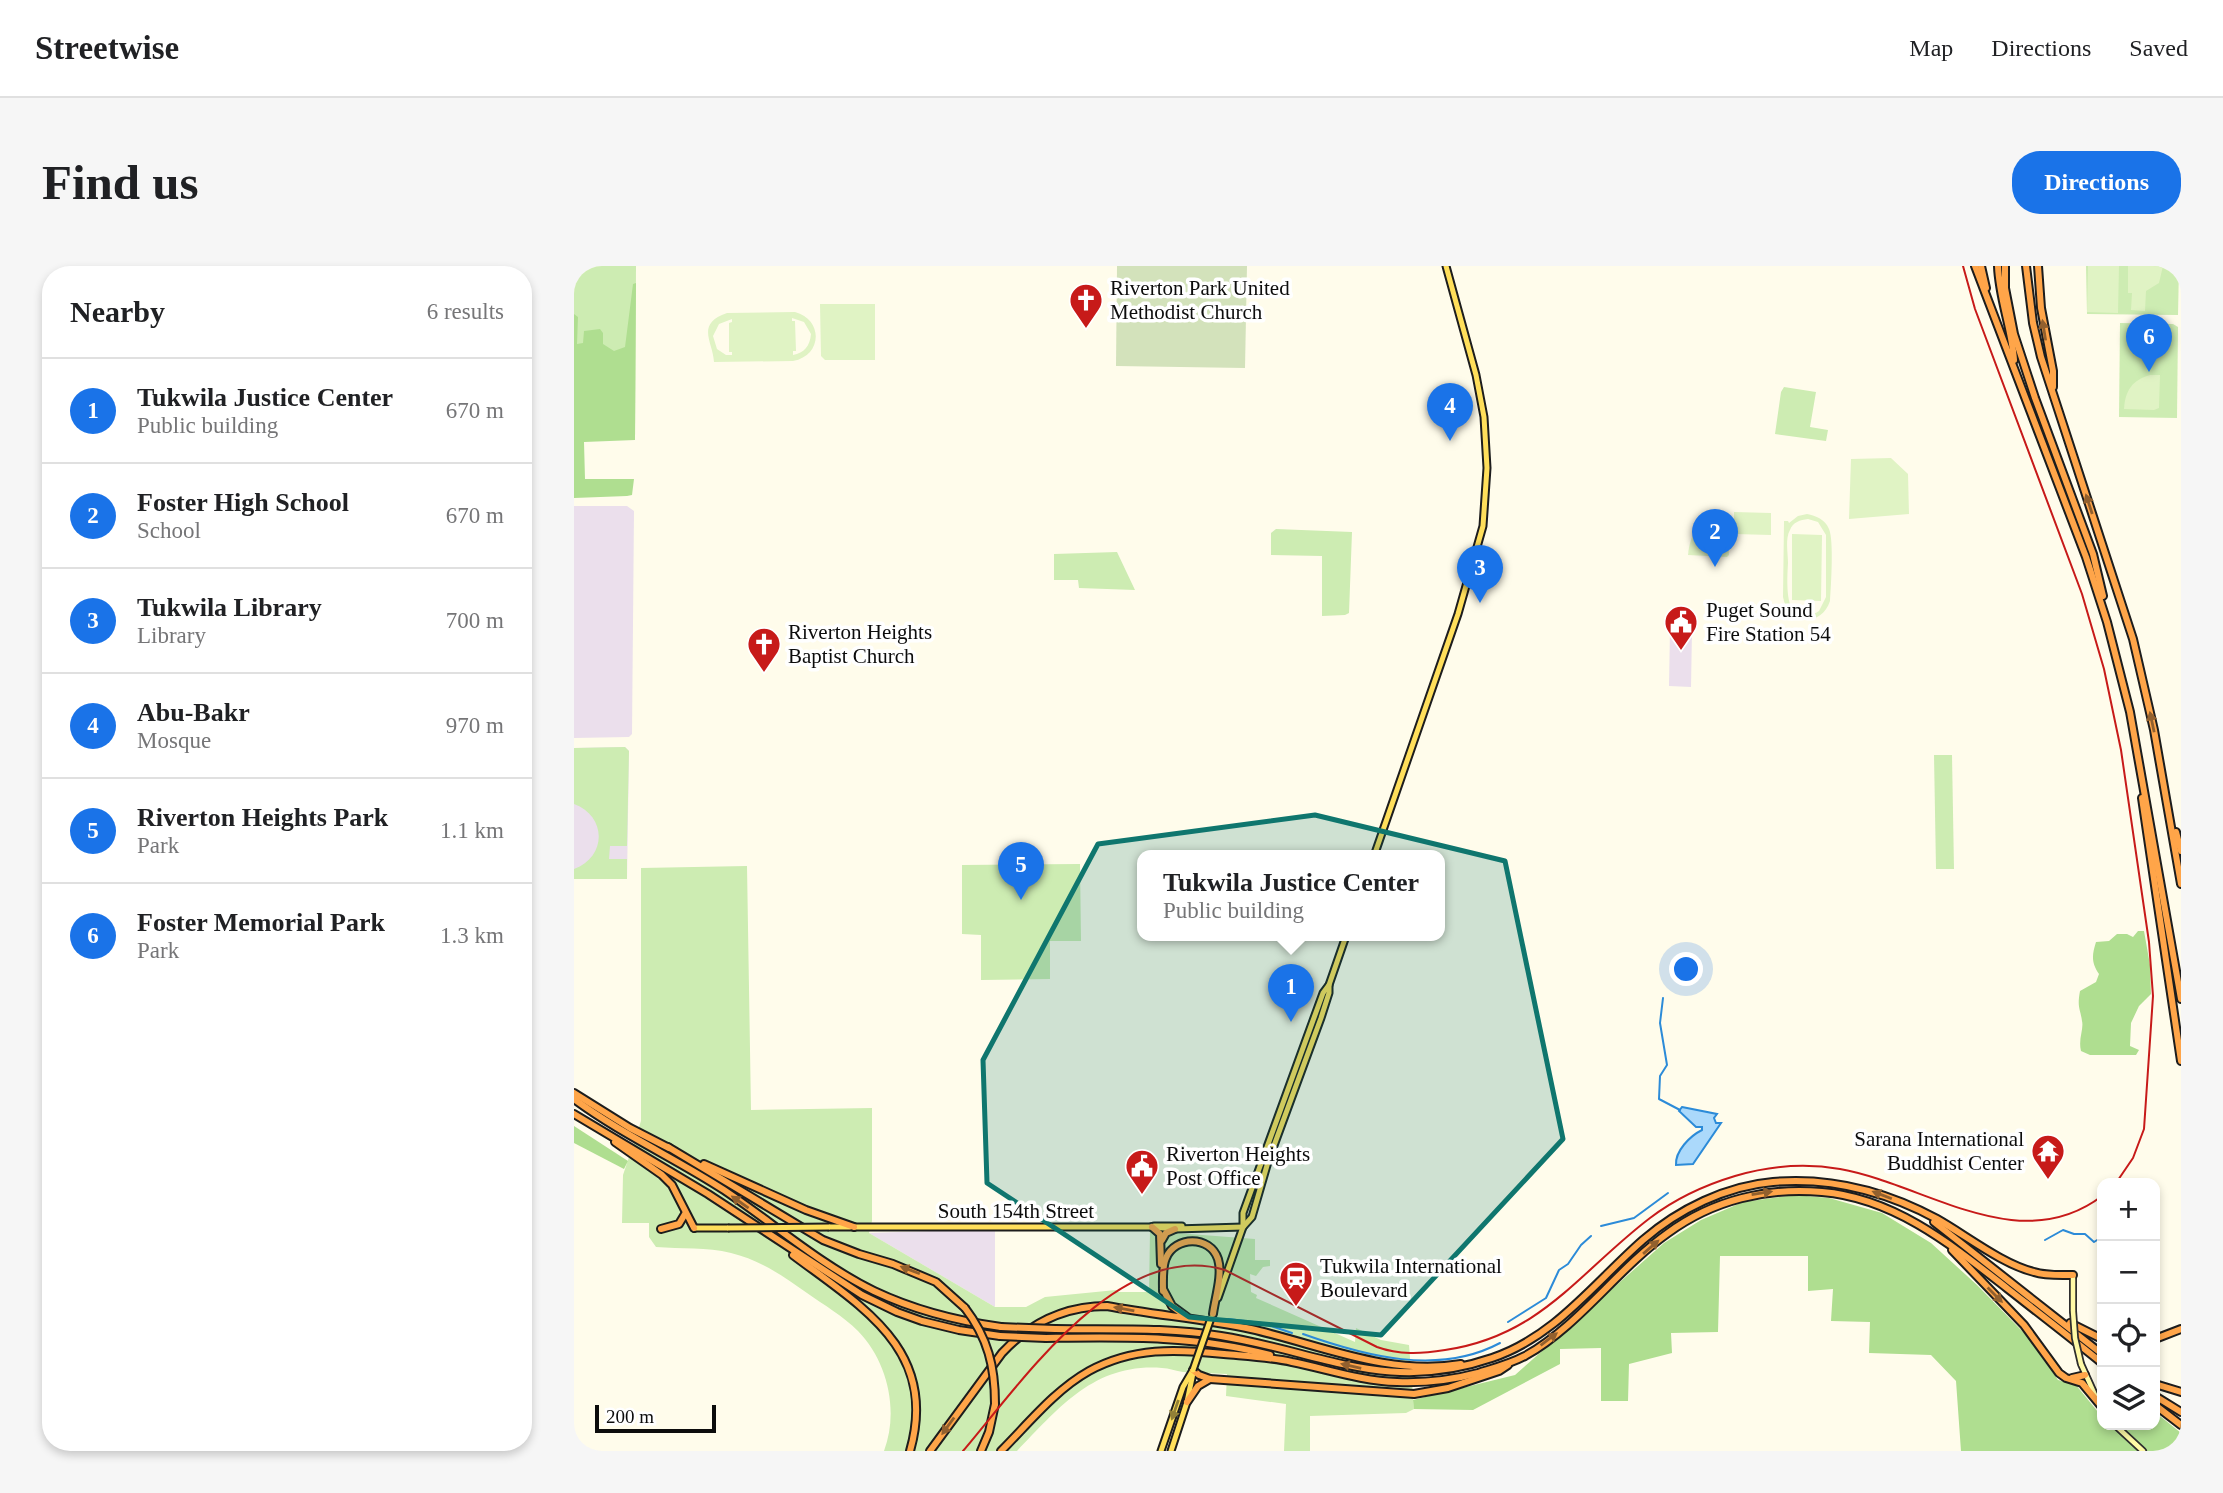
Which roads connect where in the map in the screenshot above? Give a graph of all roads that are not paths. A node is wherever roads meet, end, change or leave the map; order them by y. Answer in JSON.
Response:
{"nodes":[{"id":1,"x":1446,"y":266,"type":"edge"},
{"id":2,"x":1975,"y":266,"type":"edge"},
{"id":3,"x":1981,"y":266,"type":"edge"},
{"id":4,"x":1998,"y":266,"type":"edge"},
{"id":5,"x":2004,"y":266,"type":"edge"},
{"id":6,"x":2025,"y":266,"type":"edge"},
{"id":7,"x":2038,"y":266,"type":"edge"},
{"id":8,"x":1992,"y":310,"type":"junction"},
{"id":9,"x":2014,"y":366,"type":"junction"},
{"id":10,"x":2053,"y":393,"type":"junction"},
{"id":11,"x":2107,"y":622,"type":"junction"},
{"id":12,"x":2140,"y":765,"type":"junction"},
{"id":13,"x":2165,"y":789,"type":"junction"},
{"id":14,"x":1376,"y":850,"type":"edge"},
{"id":15,"x":2181,"y":851,"type":"edge"},
{"id":16,"x":2181,"y":884,"type":"edge"},
{"id":17,"x":1344,"y":941,"type":"edge"},
{"id":18,"x":2181,"y":999,"type":"edge"},
{"id":19,"x":2173,"y":1008,"type":"junction"},
{"id":20,"x":2181,"y":1041,"type":"edge"},
{"id":21,"x":2181,"y":1061,"type":"edge"},
{"id":22,"x":574,"y":1096,"type":"edge"},
{"id":23,"x":576,"y":1116,"type":"edge"},
{"id":24,"x":668,"y":1147,"type":"junction"},
{"id":25,"x":685,"y":1212,"type":"junction"},
{"id":26,"x":1924,"y":1214,"type":"junction"},
{"id":27,"x":750,"y":1222,"type":"junction"},
{"id":28,"x":854,"y":1227,"type":"junction"},
{"id":29,"x":1152,"y":1227,"type":"junction"},
{"id":30,"x":1185,"y":1227,"type":"junction"},
{"id":31,"x":1243,"y":1227,"type":"junction"},
{"id":32,"x":694,"y":1228,"type":"joint"},
{"id":33,"x":661,"y":1229,"type":"dead end"},
{"id":34,"x":1175,"y":1229,"type":"junction"},
{"id":35,"x":1161,"y":1241,"type":"junction"},
{"id":36,"x":1949,"y":1245,"type":"junction"},
{"id":37,"x":1989,"y":1264,"type":"junction"},
{"id":38,"x":2073,"y":1275,"type":"joint"},
{"id":39,"x":1163,"y":1290,"type":"junction"},
{"id":40,"x":1213,"y":1314,"type":"junction"},
{"id":41,"x":1192,"y":1320,"type":"junction"},
{"id":42,"x":2181,"y":1329,"type":"edge"},
{"id":43,"x":2097,"y":1337,"type":"edge"},
{"id":44,"x":2160,"y":1337,"type":"edge"},
{"id":45,"x":2097,"y":1350,"type":"edge"},
{"id":46,"x":2097,"y":1358,"type":"edge"},
{"id":47,"x":1491,"y":1359,"type":"junction"},
{"id":48,"x":1292,"y":1362,"type":"junction"},
{"id":49,"x":1512,"y":1362,"type":"junction"},
{"id":50,"x":1193,"y":1370,"type":"junction"},
{"id":51,"x":2085,"y":1375,"type":"junction"},
{"id":52,"x":2067,"y":1378,"type":"junction"},
{"id":53,"x":1210,"y":1379,"type":"junction"},
{"id":54,"x":2160,"y":1386,"type":"edge"},
{"id":55,"x":2181,"y":1392,"type":"edge"},
{"id":56,"x":2097,"y":1398,"type":"edge"},
{"id":57,"x":2160,"y":1399,"type":"edge"},
{"id":58,"x":2097,"y":1401,"type":"edge"},
{"id":59,"x":1187,"y":1402,"type":"junction"},
{"id":60,"x":1044,"y":1408,"type":"junction"},
{"id":61,"x":2160,"y":1409,"type":"edge"},
{"id":62,"x":2181,"y":1412,"type":"edge"},
{"id":63,"x":2181,"y":1425,"type":"edge"},
{"id":64,"x":2120,"y":1430,"type":"edge"},
{"id":65,"x":910,"y":1451,"type":"edge"},
{"id":66,"x":930,"y":1451,"type":"edge"},
{"id":67,"x":981,"y":1451,"type":"edge"},
{"id":68,"x":1001,"y":1451,"type":"edge"},
{"id":69,"x":1006,"y":1451,"type":"edge"},
{"id":70,"x":1161,"y":1451,"type":"edge"},
{"id":71,"x":1171,"y":1451,"type":"edge"},
{"id":72,"x":2143,"y":1451,"type":"edge"}],
"edges":[{"from":1,"to":14,"type":"main road"},
{"from":2,"to":8,"type":"highway"},
{"from":3,"to":8,"type":"highway"},
{"from":4,"to":9,"type":"highway"},
{"from":5,"to":11,"type":"highway"},
{"from":6,"to":10,"type":"highway"},
{"from":10,"to":7,"type":"highway","one_way":true},
{"from":8,"to":9,"type":"highway"},
{"from":9,"to":11,"type":"highway"},
{"from":13,"to":10,"type":"highway","one_way":true},
{"from":11,"to":12,"type":"highway"},
{"from":12,"to":18,"type":"highway"},
{"from":12,"to":19,"type":"highway"},
{"from":13,"to":15,"type":"highway"},
{"from":13,"to":16,"type":"highway"},
{"from":17,"to":31,"type":"main road"},
{"from":19,"to":20,"type":"highway"},
{"from":19,"to":21,"type":"highway"},
{"from":22,"to":24,"type":"highway"},
{"from":47,"to":22,"type":"highway","one_way":true,"bridge":true},
{"from":23,"to":25,"type":"highway"},
{"from":23,"to":27,"type":"highway"},
{"from":24,"to":28,"type":"highway"},
{"from":67,"to":24,"type":"highway","one_way":true,"bridge":true},
{"from":25,"to":32,"type":"highway"},
{"from":25,"to":33,"type":"highway"},
{"from":26,"to":37,"type":"highway"},
{"from":26,"to":38,"type":"highway"},
{"from":26,"to":47,"type":"highway","one_way":true},
{"from":27,"to":48,"type":"highway","bridge":true},
{"from":27,"to":65,"type":"highway"},
{"from":28,"to":29,"type":"main road","name":"South 154th Street"},
{"from":28,"to":32,"type":"main road","name":"South 154th Street","bridge":true},
{"from":29,"to":30,"type":"main road","name":"South 154th Street"},
{"from":29,"to":34,"type":"main road","name":"South 154th Street"},
{"from":29,"to":35,"type":"highway"},
{"from":30,"to":31,"type":"main road","name":"South 154th Street"},
{"from":30,"to":34,"type":"main road","name":"South 154th Street"},
{"from":31,"to":40,"type":"main road"},
{"from":34,"to":35,"type":"highway"},
{"from":35,"to":39,"type":"highway"},
{"from":36,"to":46,"type":"highway"},
{"from":49,"to":36,"type":"highway","one_way":true},
{"from":36,"to":52,"type":"highway","one_way":true},
{"from":37,"to":43,"type":"highway"},
{"from":37,"to":45,"type":"highway"},
{"from":38,"to":51,"type":"main road","bridge":true},
{"from":39,"to":40,"type":"highway"},
{"from":39,"to":41,"type":"highway"},
{"from":40,"to":50,"type":"main road","bridge":true},
{"from":41,"to":47,"type":"highway"},
{"from":41,"to":66,"type":"highway","one_way":true},
{"from":42,"to":44,"type":"highway"},
{"from":48,"to":49,"type":"highway"},
{"from":48,"to":60,"type":"highway"},
{"from":49,"to":53,"type":"highway"},
{"from":50,"to":53,"type":"highway"},
{"from":50,"to":59,"type":"main road"},
{"from":50,"to":70,"type":"main road","one_way":true},
{"from":51,"to":52,"type":"highway"},
{"from":51,"to":56,"type":"main road"},
{"from":52,"to":58,"type":"highway"},
{"from":53,"to":59,"type":"highway"},
{"from":54,"to":55,"type":"highway"},
{"from":57,"to":62,"type":"highway"},
{"from":59,"to":71,"type":"main road"},
{"from":60,"to":68,"type":"highway"},
{"from":60,"to":69,"type":"highway"},
{"from":61,"to":63,"type":"highway"},
{"from":64,"to":72,"type":"main road"}]}
